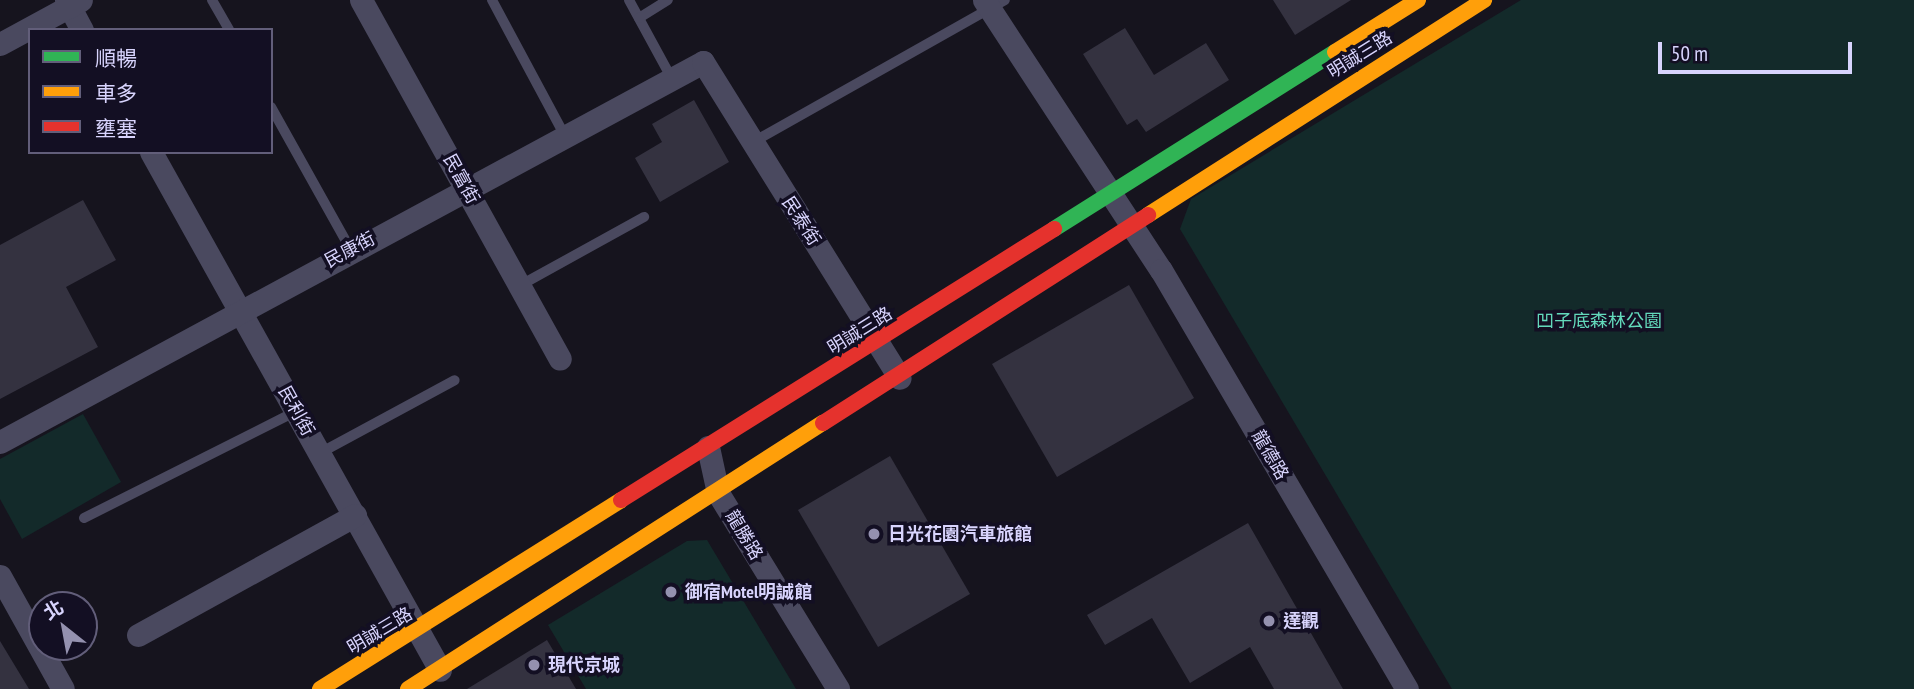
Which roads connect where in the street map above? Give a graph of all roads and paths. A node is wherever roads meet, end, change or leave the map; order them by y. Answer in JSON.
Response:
{"nodes":[{"id":1,"x":212,"y":0,"type":"edge"},
{"id":2,"x":361,"y":0,"type":"edge"},
{"id":3,"x":492,"y":0,"type":"edge"},
{"id":4,"x":629,"y":0,"type":"edge"},
{"id":5,"x":668,"y":0,"type":"edge"},
{"id":6,"x":1418,"y":0,"type":"edge"},
{"id":7,"x":72,"y":2,"type":"edge"},
{"id":8,"x":993,"y":3,"type":"edge"},
{"id":9,"x":1469,"y":4,"type":"edge"},
{"id":10,"x":639,"y":18,"type":"junction"},
{"id":11,"x":81,"y":28,"type":"edge"},
{"id":12,"x":228,"y":28,"type":"edge"},
{"id":13,"x":0,"y":44,"type":"edge"},
{"id":14,"x":703,"y":62,"type":"joint"},
{"id":15,"x":672,"y":79,"type":"junction"},
{"id":16,"x":273,"y":111,"type":"edge"},
{"id":17,"x":565,"y":136,"type":"junction"},
{"id":18,"x":751,"y":144,"type":"junction"},
{"id":19,"x":152,"y":154,"type":"edge"},
{"id":20,"x":466,"y":189,"type":"junction"},
{"id":21,"x":1110,"y":192,"type":"junction"},
{"id":22,"x":644,"y":217,"type":"dead end"},
{"id":23,"x":1130,"y":223,"type":"junction"},
{"id":24,"x":351,"y":250,"type":"junction"},
{"id":25,"x":519,"y":286,"type":"junction"},
{"id":26,"x":239,"y":310,"type":"junction"},
{"id":27,"x":878,"y":343,"type":"junction"},
{"id":28,"x":559,"y":359,"type":"dead end"},
{"id":29,"x":900,"y":378,"type":"junction"},
{"id":30,"x":455,"y":380,"type":"dead end"},
{"id":31,"x":296,"y":411,"type":"junction"},
{"id":32,"x":0,"y":442,"type":"edge"},
{"id":33,"x":708,"y":447,"type":"junction"},
{"id":34,"x":320,"y":453,"type":"junction"},
{"id":35,"x":718,"y":493,"type":"junction"},
{"id":36,"x":355,"y":515,"type":"junction"},
{"id":37,"x":85,"y":518,"type":"dead end"},
{"id":38,"x":0,"y":576,"type":"edge"},
{"id":39,"x":418,"y":631,"type":"junction"},
{"id":40,"x":138,"y":635,"type":"dead end"},
{"id":41,"x":440,"y":670,"type":"junction"},
{"id":42,"x":63,"y":689,"type":"edge"},
{"id":43,"x":320,"y":689,"type":"edge"},
{"id":44,"x":408,"y":689,"type":"edge"},
{"id":45,"x":838,"y":689,"type":"edge"},
{"id":46,"x":1407,"y":689,"type":"edge"}],
"edges":[{"from":1,"to":12,"type":"lane"},
{"from":2,"to":20,"type":"street","name":"民富街"},
{"from":3,"to":17,"type":"lane"},
{"from":4,"to":10,"type":"lane"},
{"from":5,"to":10,"type":"lane"},
{"from":6,"to":21,"type":"street","name":"明誠三路"},
{"from":7,"to":11,"type":"street"},
{"from":7,"to":13,"type":"street"},
{"from":8,"to":18,"type":"lane"},
{"from":8,"to":21,"type":"street","name":"龍德路"},
{"from":9,"to":23,"type":"street","name":"明誠三路"},
{"from":10,"to":15,"type":"lane"},
{"from":14,"to":15,"type":"street","name":"民康街"},
{"from":14,"to":18,"type":"street","name":"民泰街"},
{"from":15,"to":17,"type":"street","name":"民康街"},
{"from":16,"to":24,"type":"lane"},
{"from":17,"to":20,"type":"street","name":"民康街"},
{"from":18,"to":27,"type":"street","name":"民泰街"},
{"from":19,"to":26,"type":"street","name":"民利街"},
{"from":20,"to":24,"type":"street","name":"民康街"},
{"from":20,"to":25,"type":"street","name":"民富街"},
{"from":21,"to":23,"type":"street","name":"龍德路"},
{"from":21,"to":27,"type":"street","name":"明誠三路"},
{"from":22,"to":25,"type":"lane"},
{"from":23,"to":29,"type":"street","name":"明誠三路"},
{"from":23,"to":46,"type":"street","name":"龍德路"},
{"from":24,"to":26,"type":"street","name":"民康街"},
{"from":25,"to":28,"type":"street","name":"民富街"},
{"from":26,"to":31,"type":"street","name":"民利街"},
{"from":26,"to":32,"type":"street","name":"民康街"},
{"from":27,"to":29,"type":"street","name":"民泰街"},
{"from":27,"to":33,"type":"street","name":"明誠三路"},
{"from":29,"to":35,"type":"street","name":"明誠三路"},
{"from":30,"to":34,"type":"lane"},
{"from":31,"to":34,"type":"street","name":"民利街"},
{"from":31,"to":37,"type":"lane"},
{"from":33,"to":35,"type":"street","name":"龍勝路"},
{"from":33,"to":39,"type":"street","name":"明誠三路"},
{"from":34,"to":36,"type":"street","name":"民利街"},
{"from":35,"to":41,"type":"street","name":"明誠三路"},
{"from":35,"to":45,"type":"street","name":"龍勝路"},
{"from":36,"to":39,"type":"street","name":"民利街"},
{"from":36,"to":40,"type":"street"},
{"from":38,"to":42,"type":"street"},
{"from":39,"to":41,"type":"street","name":"民利街"},
{"from":39,"to":43,"type":"street","name":"明誠三路"},
{"from":41,"to":44,"type":"street","name":"明誠三路"}]}
